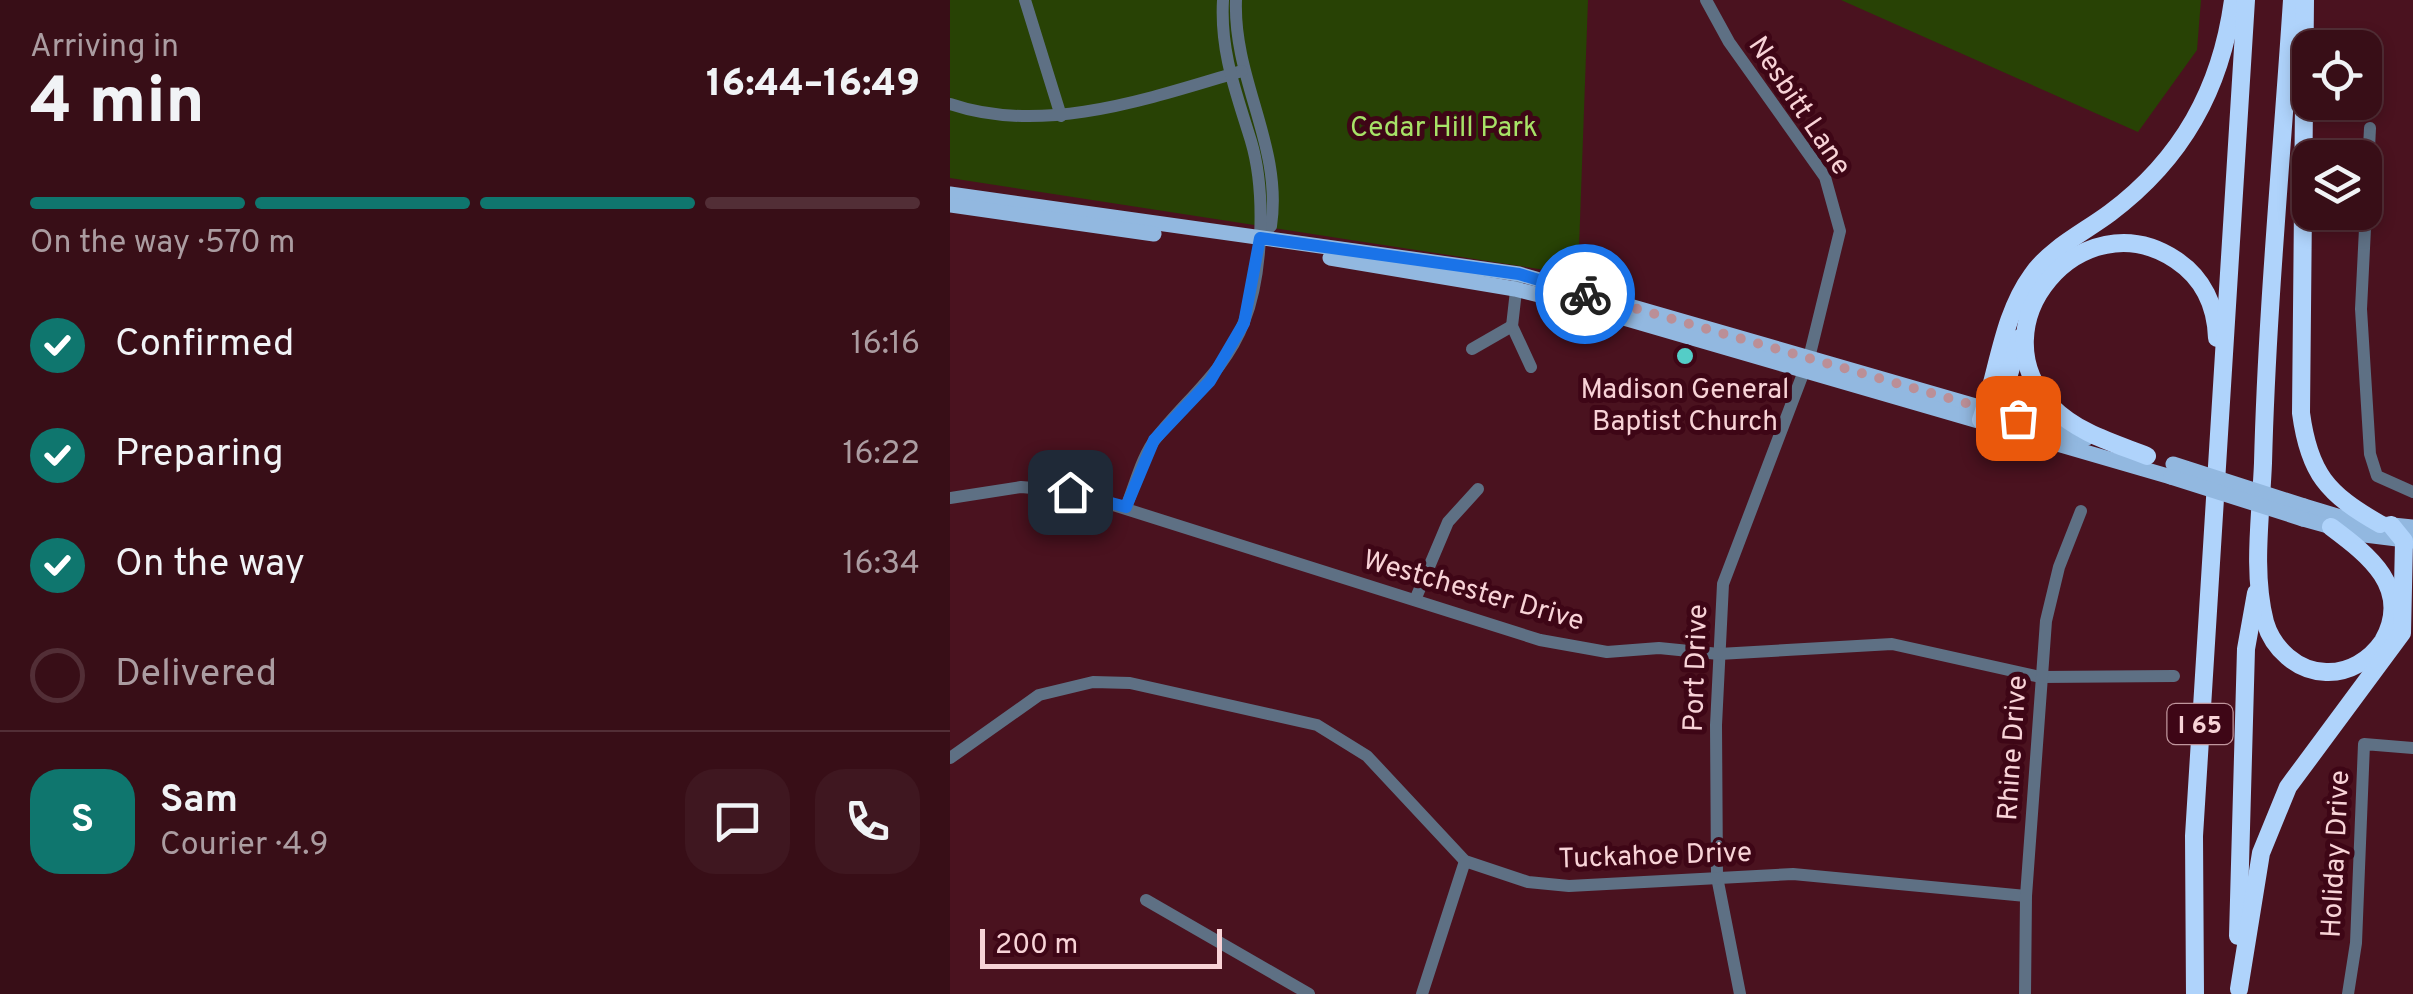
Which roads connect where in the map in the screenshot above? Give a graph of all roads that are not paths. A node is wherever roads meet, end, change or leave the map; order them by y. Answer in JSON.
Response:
{"nodes":[{"id":1,"x":1025,"y":0,"type":"edge"},
{"id":2,"x":1223,"y":0,"type":"edge"},
{"id":3,"x":1236,"y":0,"type":"edge"},
{"id":4,"x":1706,"y":0,"type":"edge"},
{"id":5,"x":2234,"y":0,"type":"edge"},
{"id":6,"x":2246,"y":0,"type":"edge"},
{"id":7,"x":2292,"y":0,"type":"edge"},
{"id":8,"x":2305,"y":0,"type":"edge"},
{"id":9,"x":1235,"y":73,"type":"junction"},
{"id":10,"x":950,"y":104,"type":"edge"},
{"id":11,"x":1061,"y":116,"type":"junction"},
{"id":12,"x":2370,"y":128,"type":"dead end"},
{"id":13,"x":950,"y":194,"type":"edge"},
{"id":14,"x":950,"y":205,"type":"edge"},
{"id":15,"x":1259,"y":243,"type":"junction"},
{"id":16,"x":1517,"y":282,"type":"junction"},
{"id":17,"x":2030,"y":308,"type":"junction"},
{"id":18,"x":1512,"y":326,"type":"junction"},
{"id":19,"x":1472,"y":348,"type":"dead end"},
{"id":20,"x":1807,"y":363,"type":"junction"},
{"id":21,"x":1531,"y":368,"type":"dead end"},
{"id":22,"x":1990,"y":416,"type":"junction"},
{"id":23,"x":2217,"y":453,"type":"junction"},
{"id":24,"x":2147,"y":456,"type":"junction"},
{"id":25,"x":2172,"y":471,"type":"junction"},
{"id":26,"x":1478,"y":489,"type":"dead end"},
{"id":27,"x":2413,"y":492,"type":"edge"},
{"id":28,"x":950,"y":498,"type":"edge"},
{"id":29,"x":1126,"y":507,"type":"junction"},
{"id":30,"x":2081,"y":512,"type":"dead end"},
{"id":31,"x":2304,"y":512,"type":"junction"},
{"id":32,"x":2386,"y":525,"type":"junction"},
{"id":33,"x":2331,"y":527,"type":"junction"},
{"id":34,"x":2410,"y":536,"type":"edge"},
{"id":35,"x":2260,"y":573,"type":"junction"},
{"id":36,"x":1415,"y":600,"type":"junction"},
{"id":37,"x":2409,"y":604,"type":"edge"},
{"id":38,"x":1719,"y":654,"type":"junction"},
{"id":39,"x":2174,"y":676,"type":"dead end"},
{"id":40,"x":2040,"y":677,"type":"junction"},
{"id":41,"x":2413,"y":748,"type":"edge"},
{"id":42,"x":950,"y":758,"type":"edge"},
{"id":43,"x":1465,"y":862,"type":"junction"},
{"id":44,"x":1718,"y":877,"type":"junction"},
{"id":45,"x":2026,"y":896,"type":"junction"},
{"id":46,"x":1146,"y":900,"type":"dead end"},
{"id":47,"x":2239,"y":991,"type":"edge"},
{"id":48,"x":1309,"y":994,"type":"edge"},
{"id":49,"x":1422,"y":994,"type":"edge"},
{"id":50,"x":1740,"y":994,"type":"edge"},
{"id":51,"x":2025,"y":994,"type":"edge"},
{"id":52,"x":2195,"y":994,"type":"edge"},
{"id":53,"x":2348,"y":994,"type":"edge"}],
"edges":[{"from":1,"to":11,"type":"street"},
{"from":2,"to":9,"type":"street"},
{"from":3,"to":9,"type":"street"},
{"from":4,"to":20,"type":"street","name":"Nesbitt Lane"},
{"from":5,"to":22,"type":"highway"},
{"from":6,"to":23,"type":"highway","number":"I 65"},
{"from":7,"to":35,"type":"highway","number":"I 65"},
{"from":8,"to":32,"type":"highway"},
{"from":9,"to":11,"type":"street"},
{"from":9,"to":15,"type":"street"},
{"from":10,"to":11,"type":"street"},
{"from":12,"to":27,"type":"street"},
{"from":13,"to":15,"type":"main road"},
{"from":14,"to":15,"type":"main road"},
{"from":15,"to":16,"type":"main road"},
{"from":15,"to":29,"type":"street"},
{"from":16,"to":18,"type":"street"},
{"from":16,"to":20,"type":"main road"},
{"from":17,"to":22,"type":"highway"},
{"from":17,"to":23,"type":"highway"},
{"from":17,"to":24,"type":"highway"},
{"from":18,"to":19,"type":"street"},
{"from":18,"to":21,"type":"street"},
{"from":20,"to":22,"type":"main road"},
{"from":20,"to":38,"type":"street","name":"Port Drive"},
{"from":22,"to":24,"type":"main road"},
{"from":22,"to":25,"type":"main road"},
{"from":23,"to":52,"type":"highway","number":"I 65"},
{"from":24,"to":25,"type":"main road"},
{"from":25,"to":31,"type":"main road","bridge":true},
{"from":26,"to":36,"type":"street"},
{"from":28,"to":29,"type":"street","name":"Westchester Drive"},
{"from":29,"to":36,"type":"street","name":"Westchester Drive"},
{"from":30,"to":40,"type":"street","name":"Rhine Drive"},
{"from":31,"to":32,"type":"main road"},
{"from":31,"to":33,"type":"main road"},
{"from":32,"to":34,"type":"highway"},
{"from":33,"to":34,"type":"main road"},
{"from":33,"to":35,"type":"highway"},
{"from":34,"to":37,"type":"highway"},
{"from":35,"to":47,"type":"highway","number":"I 65"},
{"from":36,"to":38,"type":"street","name":"Westchester Drive"},
{"from":37,"to":47,"type":"highway"},
{"from":38,"to":40,"type":"street","name":"Westchester Drive"},
{"from":38,"to":44,"type":"street","name":"Port Drive"},
{"from":39,"to":40,"type":"street","name":"Westchester Drive"},
{"from":40,"to":45,"type":"street","name":"Rhine Drive"},
{"from":41,"to":53,"type":"street","name":"Holiday Drive"},
{"from":42,"to":43,"type":"street","name":"Tuckahoe Drive"},
{"from":43,"to":44,"type":"street","name":"Tuckahoe Drive"},
{"from":43,"to":49,"type":"street"},
{"from":44,"to":45,"type":"street","name":"Tuckahoe Drive"},
{"from":44,"to":50,"type":"street","name":"Port Drive"},
{"from":45,"to":51,"type":"street","name":"Rhine Drive"},
{"from":46,"to":48,"type":"street"}]}
